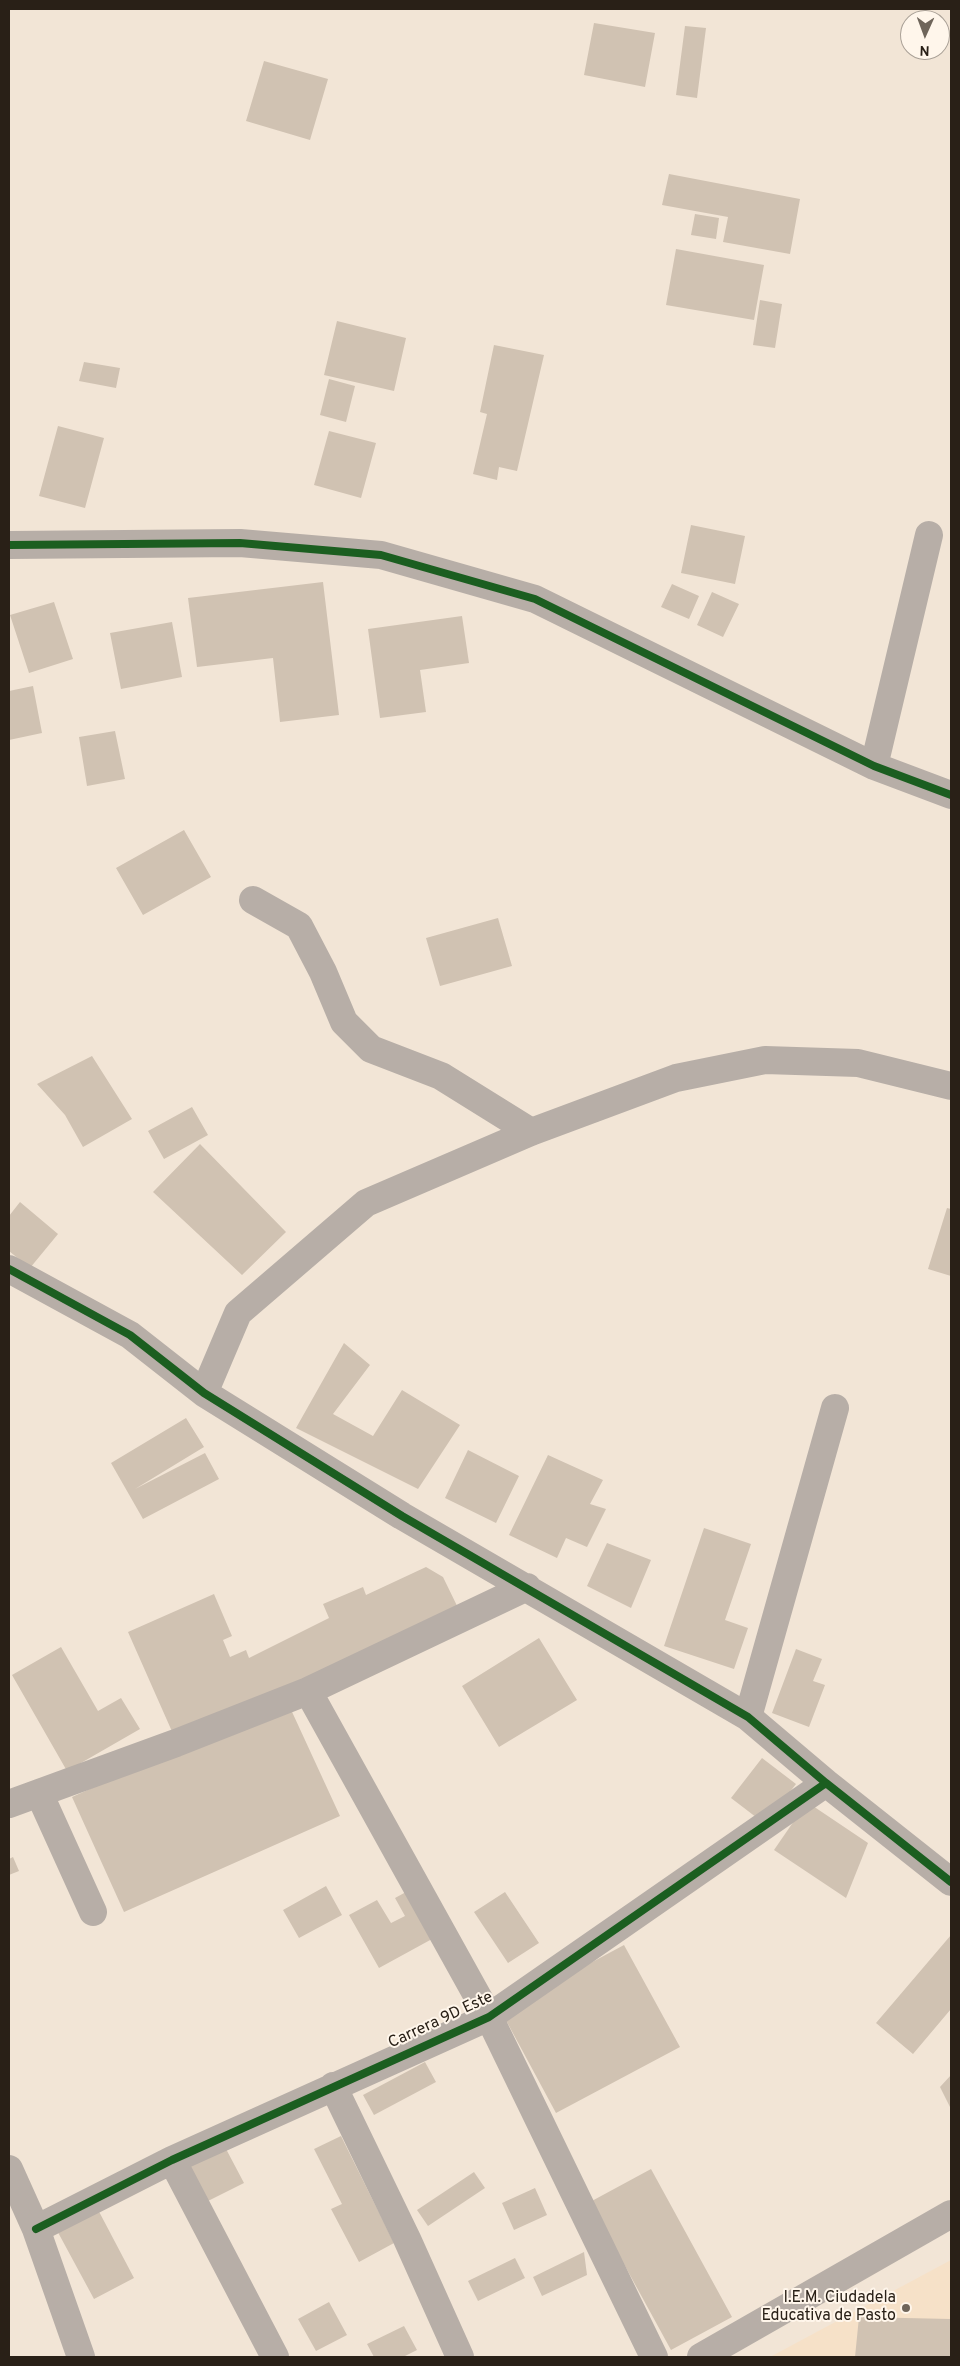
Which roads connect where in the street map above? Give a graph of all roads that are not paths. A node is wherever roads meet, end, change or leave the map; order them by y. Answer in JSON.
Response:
{"nodes":[{"id":1,"x":929,"y":535,"type":"dead end"},
{"id":2,"x":9,"y":544,"type":"edge"},
{"id":3,"x":874,"y":766,"type":"junction"},
{"id":4,"x":951,"y":795,"type":"edge"},
{"id":5,"x":253,"y":900,"type":"dead end"},
{"id":6,"x":951,"y":1086,"type":"edge"},
{"id":7,"x":531,"y":1132,"type":"junction"},
{"id":8,"x":9,"y":1269,"type":"edge"},
{"id":9,"x":204,"y":1393,"type":"junction"},
{"id":10,"x":835,"y":1408,"type":"dead end"},
{"id":11,"x":527,"y":1587,"type":"junction"},
{"id":12,"x":308,"y":1692,"type":"junction"},
{"id":13,"x":748,"y":1717,"type":"junction"},
{"id":14,"x":826,"y":1783,"type":"junction"},
{"id":15,"x":39,"y":1793,"type":"junction"},
{"id":16,"x":9,"y":1804,"type":"edge"},
{"id":17,"x":951,"y":1882,"type":"edge"},
{"id":18,"x":93,"y":1912,"type":"dead end"},
{"id":19,"x":489,"y":2017,"type":"junction"},
{"id":20,"x":333,"y":2086,"type":"junction"},
{"id":21,"x":172,"y":2160,"type":"junction"},
{"id":22,"x":9,"y":2169,"type":"edge"},
{"id":23,"x":951,"y":2214,"type":"edge"},
{"id":24,"x":36,"y":2228,"type":"junction"},
{"id":25,"x":81,"y":2357,"type":"edge"},
{"id":26,"x":275,"y":2357,"type":"edge"},
{"id":27,"x":460,"y":2357,"type":"edge"},
{"id":28,"x":654,"y":2357,"type":"edge"},
{"id":29,"x":701,"y":2357,"type":"edge"}],
"edges":[{"from":1,"to":3,"type":"street"},
{"from":2,"to":3,"type":"street"},
{"from":3,"to":4,"type":"street"},
{"from":5,"to":7,"type":"street"},
{"from":6,"to":7,"type":"street"},
{"from":7,"to":9,"type":"street"},
{"from":8,"to":9,"type":"street"},
{"from":9,"to":11,"type":"street"},
{"from":10,"to":13,"type":"street"},
{"from":11,"to":12,"type":"street"},
{"from":11,"to":13,"type":"street"},
{"from":12,"to":15,"type":"street"},
{"from":12,"to":19,"type":"street"},
{"from":13,"to":14,"type":"street"},
{"from":14,"to":17,"type":"street"},
{"from":14,"to":19,"type":"street","name":"Carrera 9D Este"},
{"from":15,"to":16,"type":"street"},
{"from":15,"to":18,"type":"street"},
{"from":19,"to":20,"type":"street","name":"Carrera 9D Este"},
{"from":19,"to":28,"type":"street"},
{"from":20,"to":21,"type":"street","name":"Carrera 9D Este"},
{"from":20,"to":27,"type":"street"},
{"from":21,"to":24,"type":"street","name":"Carrera 9D Este"},
{"from":21,"to":26,"type":"street"},
{"from":22,"to":24,"type":"street"},
{"from":23,"to":29,"type":"street"},
{"from":24,"to":25,"type":"street"}]}
